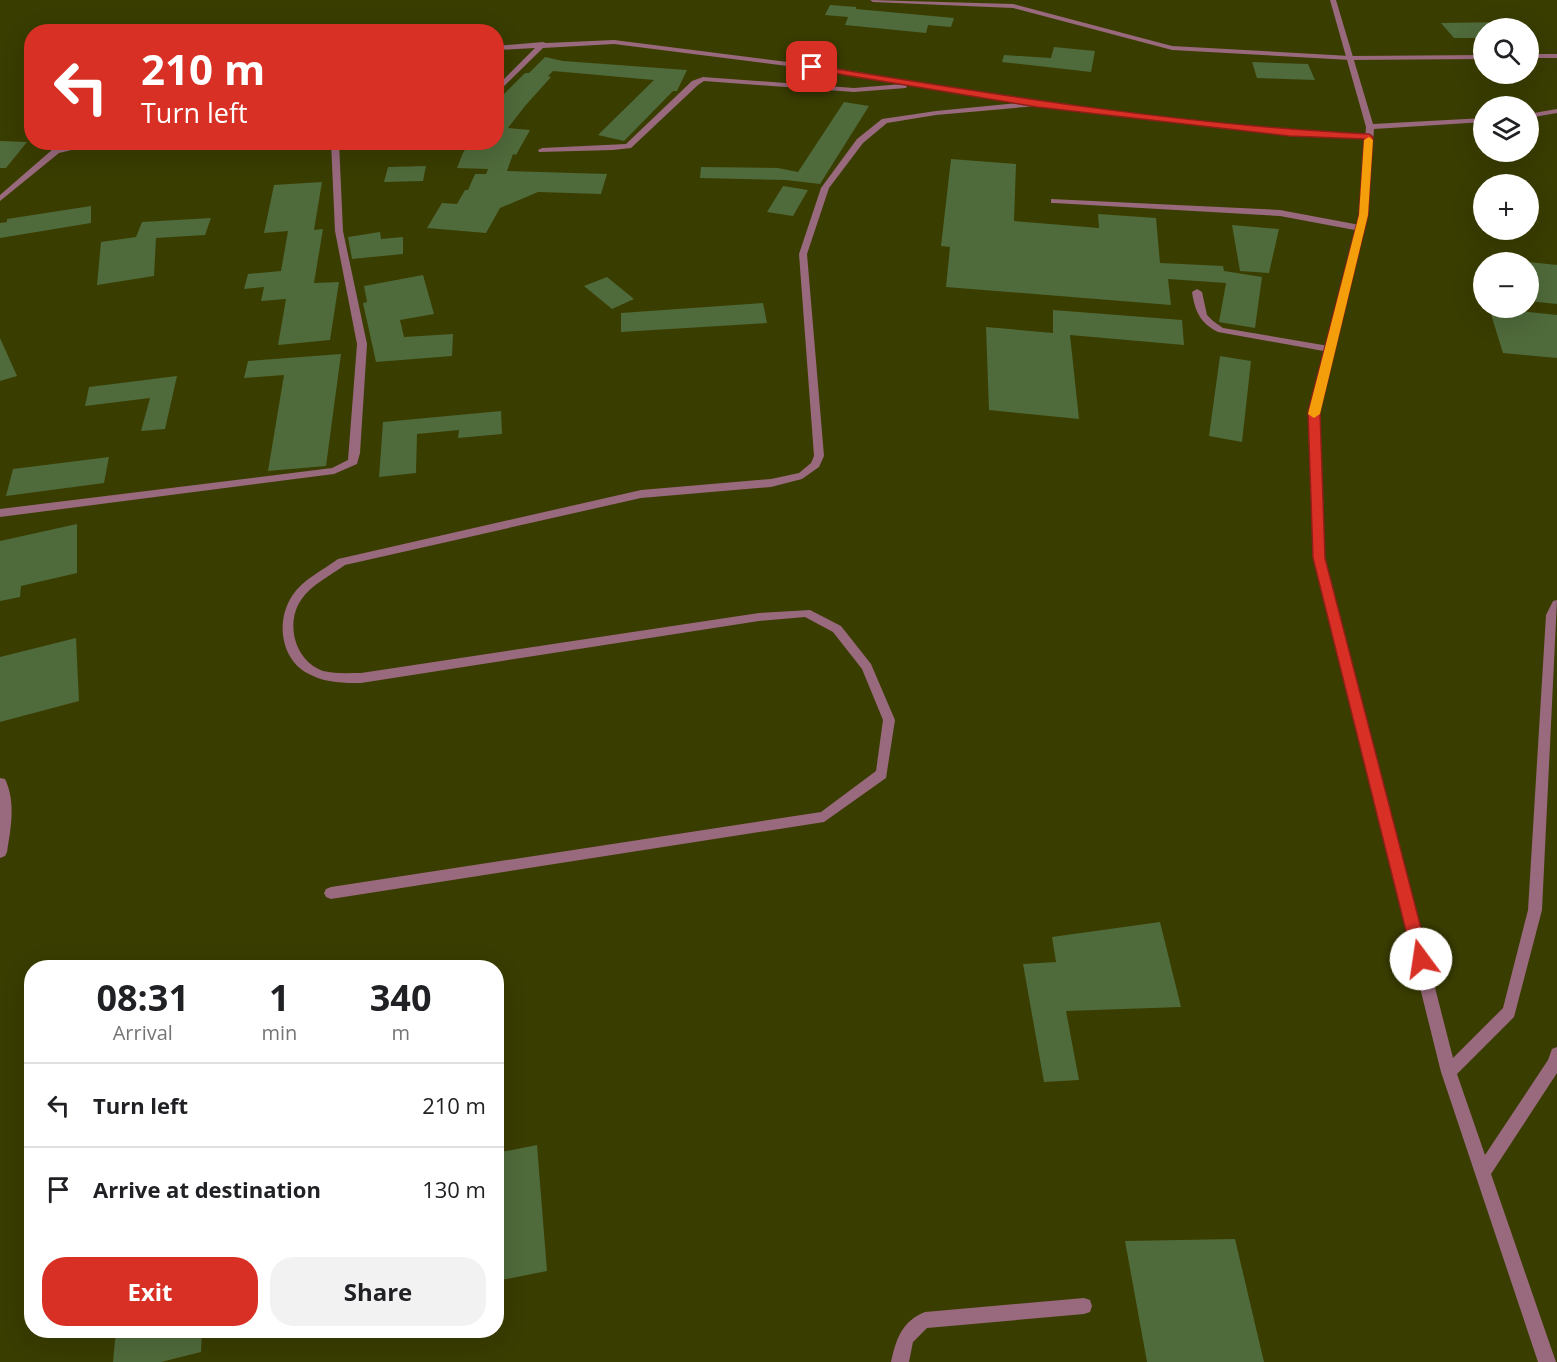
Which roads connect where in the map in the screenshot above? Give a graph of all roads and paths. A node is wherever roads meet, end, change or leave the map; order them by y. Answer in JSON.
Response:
{"nodes":[{"id":1,"x":873,"y":0,"type":"edge"},
{"id":2,"x":1333,"y":0,"type":"edge"},
{"id":3,"x":543,"y":44,"type":"junction"},
{"id":4,"x":504,"y":47,"type":"edge"},
{"id":5,"x":1539,"y":56,"type":"edge"},
{"id":6,"x":1557,"y":56,"type":"edge"},
{"id":7,"x":1473,"y":57,"type":"edge"},
{"id":8,"x":1350,"y":58,"type":"junction"},
{"id":9,"x":504,"y":84,"type":"edge"},
{"id":10,"x":919,"y":84,"type":"junction"},
{"id":11,"x":1037,"y":104,"type":"junction"},
{"id":12,"x":1557,"y":111,"type":"edge"},
{"id":13,"x":1539,"y":114,"type":"edge"},
{"id":14,"x":1473,"y":121,"type":"edge"},
{"id":15,"x":1369,"y":132,"type":"junction"},
{"id":16,"x":61,"y":150,"type":"edge"},
{"id":17,"x":335,"y":150,"type":"edge"},
{"id":18,"x":542,"y":150,"type":"dead end"},
{"id":19,"x":0,"y":199,"type":"edge"},
{"id":20,"x":1054,"y":201,"type":"dead end"},
{"id":21,"x":1360,"y":228,"type":"junction"},
{"id":22,"x":1197,"y":292,"type":"dead end"},
{"id":23,"x":1329,"y":349,"type":"junction"},
{"id":24,"x":0,"y":513,"type":"edge"},
{"id":25,"x":1557,"y":604,"type":"edge"},
{"id":26,"x":0,"y":783,"type":"edge"},
{"id":27,"x":0,"y":852,"type":"edge"},
{"id":28,"x":331,"y":893,"type":"dead end"},
{"id":29,"x":1557,"y":1054,"type":"edge"},
{"id":30,"x":1449,"y":1072,"type":"junction"},
{"id":31,"x":1483,"y":1172,"type":"junction"},
{"id":32,"x":1084,"y":1306,"type":"dead end"},
{"id":33,"x":900,"y":1362,"type":"edge"},
{"id":34,"x":1547,"y":1362,"type":"edge"}],
"edges":[{"from":1,"to":8,"type":"street"},
{"from":2,"to":8,"type":"street"},
{"from":3,"to":4,"type":"street"},
{"from":3,"to":9,"type":"street"},
{"from":3,"to":10,"type":"street"},
{"from":5,"to":6,"type":"street"},
{"from":7,"to":8,"type":"street"},
{"from":8,"to":15,"type":"street"},
{"from":10,"to":11,"type":"street"},
{"from":10,"to":18,"type":"street"},
{"from":11,"to":15,"type":"street"},
{"from":11,"to":28,"type":"street"},
{"from":12,"to":13,"type":"street"},
{"from":14,"to":15,"type":"street"},
{"from":15,"to":21,"type":"street"},
{"from":16,"to":19,"type":"street"},
{"from":17,"to":24,"type":"street"},
{"from":20,"to":21,"type":"street"},
{"from":21,"to":23,"type":"street"},
{"from":22,"to":23,"type":"street"},
{"from":23,"to":30,"type":"street"},
{"from":25,"to":30,"type":"street"},
{"from":26,"to":27,"type":"street"},
{"from":29,"to":31,"type":"street"},
{"from":30,"to":31,"type":"street"},
{"from":31,"to":34,"type":"street"},
{"from":32,"to":33,"type":"street"}]}
